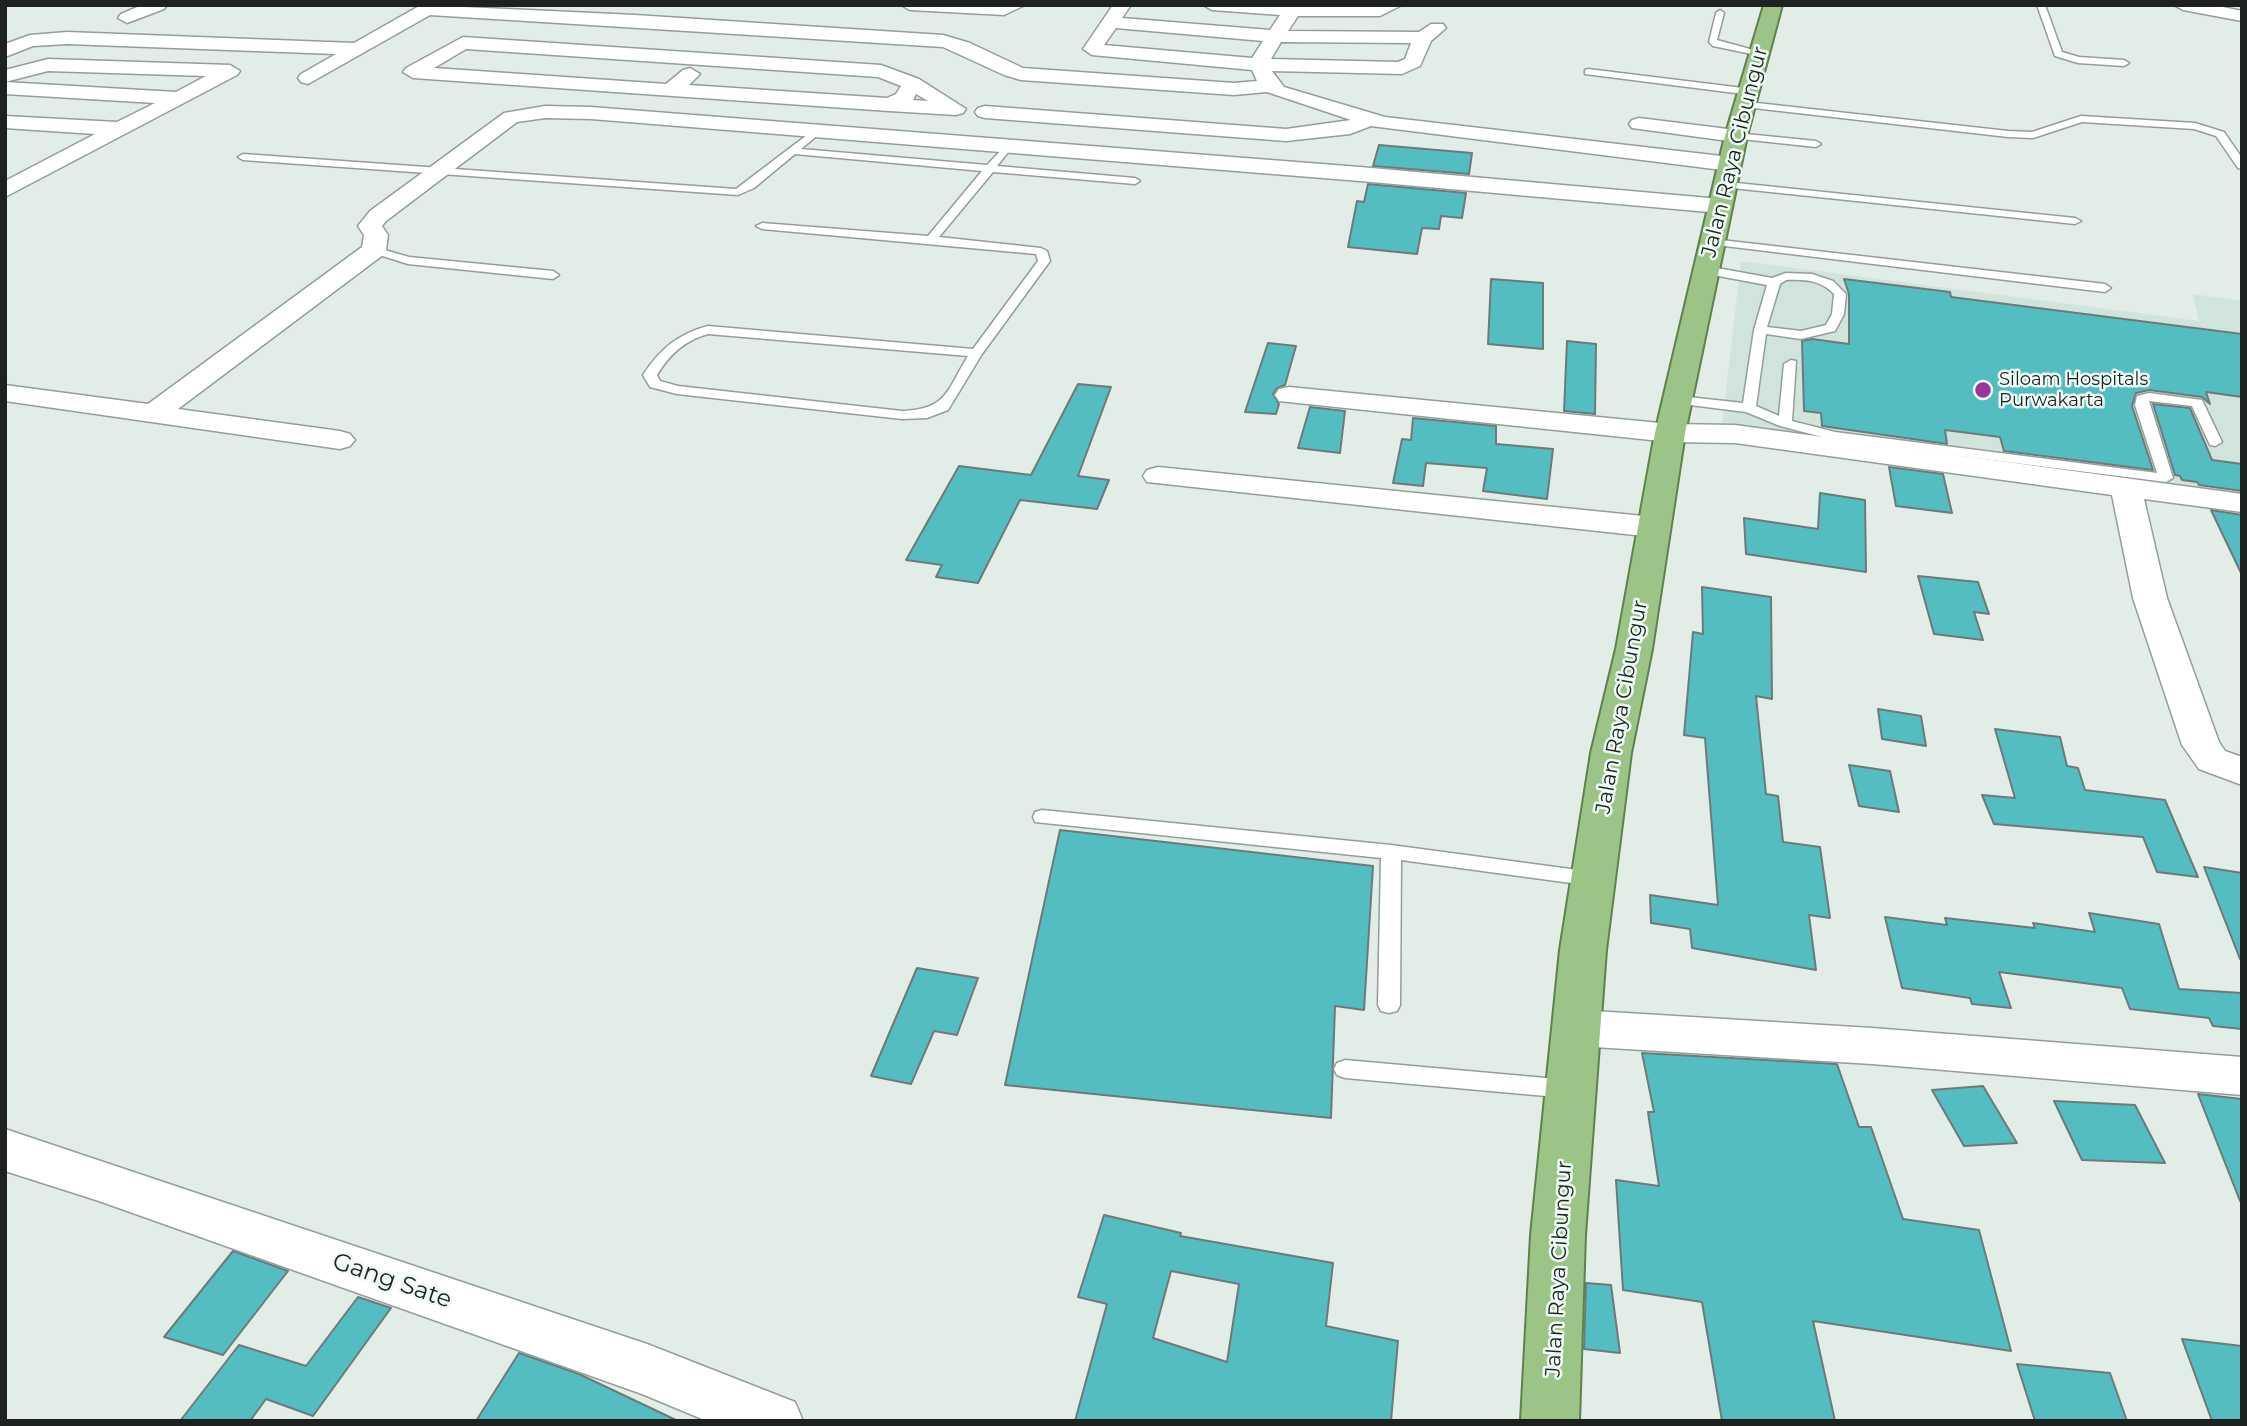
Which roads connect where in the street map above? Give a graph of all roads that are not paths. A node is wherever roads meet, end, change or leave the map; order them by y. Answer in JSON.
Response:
{"nodes":[{"id":1,"x":158,"y":5,"type":"edge"},
{"id":2,"x":910,"y":5,"type":"edge"},
{"id":3,"x":1016,"y":5,"type":"edge"},
{"id":4,"x":1122,"y":5,"type":"edge"},
{"id":5,"x":1212,"y":5,"type":"edge"},
{"id":6,"x":1393,"y":5,"type":"edge"},
{"id":7,"x":1773,"y":5,"type":"edge"},
{"id":8,"x":2041,"y":5,"type":"edge"},
{"id":9,"x":2183,"y":5,"type":"edge"},
{"id":10,"x":430,"y":7,"type":"edge"},
{"id":11,"x":1294,"y":8,"type":"edge"},
{"id":12,"x":569,"y":10,"type":"edge"},
{"id":13,"x":513,"y":13,"type":"junction"},
{"id":14,"x":771,"y":13,"type":"dead end"},
{"id":15,"x":1720,"y":13,"type":"dead end"},
{"id":16,"x":2242,"y":16,"type":"edge"},
{"id":17,"x":127,"y":18,"type":"dead end"},
{"id":18,"x":1111,"y":22,"type":"junction"},
{"id":19,"x":753,"y":28,"type":"junction"},
{"id":20,"x":389,"y":31,"type":"junction"},
{"id":21,"x":1274,"y":36,"type":"junction"},
{"id":22,"x":356,"y":49,"type":"junction"},
{"id":23,"x":5,"y":51,"type":"edge"},
{"id":24,"x":586,"y":51,"type":"junction"},
{"id":25,"x":1758,"y":54,"type":"junction"},
{"id":26,"x":712,"y":60,"type":"junction"},
{"id":27,"x":2124,"y":64,"type":"dead end"},
{"id":28,"x":1261,"y":65,"type":"junction"},
{"id":29,"x":1588,"y":72,"type":"dead end"},
{"id":30,"x":5,"y":76,"type":"edge"},
{"id":31,"x":308,"y":78,"type":"dead end"},
{"id":32,"x":545,"y":80,"type":"junction"},
{"id":33,"x":912,"y":83,"type":"junction"},
{"id":34,"x":5,"y":88,"type":"edge"},
{"id":35,"x":1274,"y":88,"type":"junction"},
{"id":36,"x":671,"y":90,"type":"junction"},
{"id":37,"x":181,"y":98,"type":"junction"},
{"id":38,"x":889,"y":105,"type":"junction"},
{"id":39,"x":985,"y":112,"type":"dead end"},
{"id":40,"x":5,"y":122,"type":"edge"},
{"id":41,"x":1359,"y":124,"type":"junction"},
{"id":42,"x":1639,"y":124,"type":"dead end"},
{"id":43,"x":51,"y":125,"type":"junction"},
{"id":44,"x":122,"y":129,"type":"junction"},
{"id":45,"x":815,"y":131,"type":"junction"},
{"id":46,"x":17,"y":142,"type":"dead end"},
{"id":47,"x":1816,"y":144,"type":"dead end"},
{"id":48,"x":1008,"y":146,"type":"junction"},
{"id":49,"x":793,"y":150,"type":"junction"},
{"id":50,"x":243,"y":157,"type":"dead end"},
{"id":51,"x":2242,"y":166,"type":"edge"},
{"id":52,"x":989,"y":167,"type":"junction"},
{"id":53,"x":441,"y":169,"type":"junction"},
{"id":54,"x":1729,"y":175,"type":"junction"},
{"id":55,"x":1135,"y":181,"type":"dead end"},
{"id":56,"x":5,"y":190,"type":"edge"},
{"id":57,"x":2075,"y":221,"type":"dead end"},
{"id":58,"x":762,"y":226,"type":"dead end"},
{"id":59,"x":931,"y":240,"type":"junction"},
{"id":60,"x":374,"y":250,"type":"junction"},
{"id":61,"x":553,"y":275,"type":"dead end"},
{"id":62,"x":1774,"y":283,"type":"junction"},
{"id":63,"x":2105,"y":288,"type":"dead end"},
{"id":64,"x":1760,"y":330,"type":"junction"},
{"id":65,"x":976,"y":353,"type":"junction"},
{"id":66,"x":1791,"y":364,"type":"dead end"},
{"id":67,"x":5,"y":393,"type":"edge"},
{"id":68,"x":1289,"y":395,"type":"dead end"},
{"id":69,"x":1749,"y":408,"type":"junction"},
{"id":70,"x":153,"y":414,"type":"junction"},
{"id":71,"x":1674,"y":417,"type":"junction"},
{"id":72,"x":1785,"y":423,"type":"junction"},
{"id":73,"x":340,"y":440,"type":"dead end"},
{"id":74,"x":2215,"y":442,"type":"dead end"},
{"id":75,"x":1158,"y":476,"type":"dead end"},
{"id":76,"x":2126,"y":486,"type":"junction"},
{"id":77,"x":2242,"y":503,"type":"edge"},
{"id":78,"x":1653,"y":527,"type":"junction"},
{"id":79,"x":2242,"y":772,"type":"edge"},
{"id":80,"x":1042,"y":817,"type":"dead end"},
{"id":81,"x":1391,"y":852,"type":"junction"},
{"id":82,"x":1593,"y":879,"type":"junction"},
{"id":83,"x":1388,"y":1005,"type":"dead end"},
{"id":84,"x":1577,"y":1028,"type":"junction"},
{"id":85,"x":1345,"y":1069,"type":"dead end"},
{"id":86,"x":2242,"y":1076,"type":"edge"},
{"id":87,"x":1572,"y":1089,"type":"junction"},
{"id":88,"x":5,"y":1150,"type":"edge"},
{"id":89,"x":775,"y":1421,"type":"edge"},
{"id":90,"x":1550,"y":1421,"type":"edge"}],
"edges":[{"from":1,"to":17,"type":"street"},
{"from":2,"to":3,"type":"street"},
{"from":4,"to":18,"type":"street"},
{"from":5,"to":11,"type":"street"},
{"from":6,"to":11,"type":"street"},
{"from":7,"to":25,"type":"highway","name":"Jalan Raya Cibungur"},
{"from":8,"to":27,"type":"lane"},
{"from":9,"to":16,"type":"street"},
{"from":10,"to":13,"type":"street"},
{"from":10,"to":20,"type":"street"},
{"from":11,"to":21,"type":"street"},
{"from":12,"to":13,"type":"street"},
{"from":12,"to":19,"type":"street"},
{"from":13,"to":20,"type":"street"},
{"from":14,"to":19,"type":"street"},
{"from":15,"to":25,"type":"lane"},
{"from":18,"to":21,"type":"street"},
{"from":18,"to":28,"type":"street"},
{"from":19,"to":26,"type":"street"},
{"from":19,"to":35,"type":"street"},
{"from":20,"to":22,"type":"street"},
{"from":21,"to":28,"type":"street"},
{"from":21,"to":28,"type":"street"},
{"from":22,"to":23,"type":"street"},
{"from":22,"to":31,"type":"street"},
{"from":24,"to":26,"type":"street"},
{"from":24,"to":32,"type":"street"},
{"from":24,"to":32,"type":"street"},
{"from":25,"to":54,"type":"highway","name":"Jalan Raya Cibungur"},
{"from":26,"to":33,"type":"street"},
{"from":26,"to":36,"type":"street"},
{"from":28,"to":35,"type":"street"},
{"from":29,"to":54,"type":"lane"},
{"from":30,"to":37,"type":"street"},
{"from":32,"to":36,"type":"street"},
{"from":33,"to":38,"type":"street"},
{"from":33,"to":38,"type":"street"},
{"from":34,"to":37,"type":"street"},
{"from":35,"to":41,"type":"street"},
{"from":36,"to":38,"type":"street"},
{"from":37,"to":44,"type":"street"},
{"from":39,"to":41,"type":"street"},
{"from":40,"to":43,"type":"street"},
{"from":41,"to":54,"type":"street"},
{"from":42,"to":54,"type":"street"},
{"from":43,"to":44,"type":"street"},
{"from":43,"to":46,"type":"street"},
{"from":44,"to":56,"type":"street"},
{"from":45,"to":48,"type":"street"},
{"from":45,"to":49,"type":"lane"},
{"from":45,"to":53,"type":"street"},
{"from":47,"to":54,"type":"lane"},
{"from":48,"to":52,"type":"lane"},
{"from":48,"to":54,"type":"street"},
{"from":49,"to":52,"type":"lane"},
{"from":49,"to":53,"type":"lane"},
{"from":50,"to":53,"type":"lane"},
{"from":51,"to":54,"type":"lane"},
{"from":52,"to":55,"type":"lane"},
{"from":52,"to":59,"type":"lane"},
{"from":53,"to":60,"type":"street"},
{"from":54,"to":57,"type":"lane"},
{"from":54,"to":62,"type":"lane"},
{"from":54,"to":63,"type":"lane"},
{"from":54,"to":71,"type":"highway","name":"Jalan Raya Cibungur"},
{"from":58,"to":59,"type":"lane"},
{"from":59,"to":65,"type":"lane"},
{"from":60,"to":61,"type":"lane"},
{"from":60,"to":70,"type":"street"},
{"from":62,"to":64,"type":"lane"},
{"from":62,"to":64,"type":"lane"},
{"from":64,"to":69,"type":"lane"},
{"from":65,"to":65,"type":"lane"},
{"from":66,"to":72,"type":"lane"},
{"from":67,"to":70,"type":"street"},
{"from":68,"to":71,"type":"street"},
{"from":69,"to":71,"type":"lane"},
{"from":69,"to":72,"type":"lane"},
{"from":70,"to":73,"type":"street"},
{"from":71,"to":76,"type":"street"},
{"from":71,"to":78,"type":"highway","name":"Jalan Raya Cibungur"},
{"from":72,"to":74,"type":"lane"},
{"from":75,"to":78,"type":"street"},
{"from":76,"to":77,"type":"street"},
{"from":76,"to":79,"type":"street"},
{"from":78,"to":82,"type":"highway","name":"Jalan Raya Cibungur"},
{"from":80,"to":81,"type":"lane"},
{"from":81,"to":82,"type":"lane"},
{"from":81,"to":83,"type":"lane"},
{"from":82,"to":84,"type":"highway","name":"Jalan Raya Cibungur"},
{"from":84,"to":86,"type":"street"},
{"from":84,"to":87,"type":"highway","name":"Jalan Raya Cibungur"},
{"from":85,"to":87,"type":"lane"},
{"from":87,"to":90,"type":"highway","name":"Jalan Raya Cibungur"},
{"from":88,"to":89,"type":"street","name":"Gang Sate"}]}
